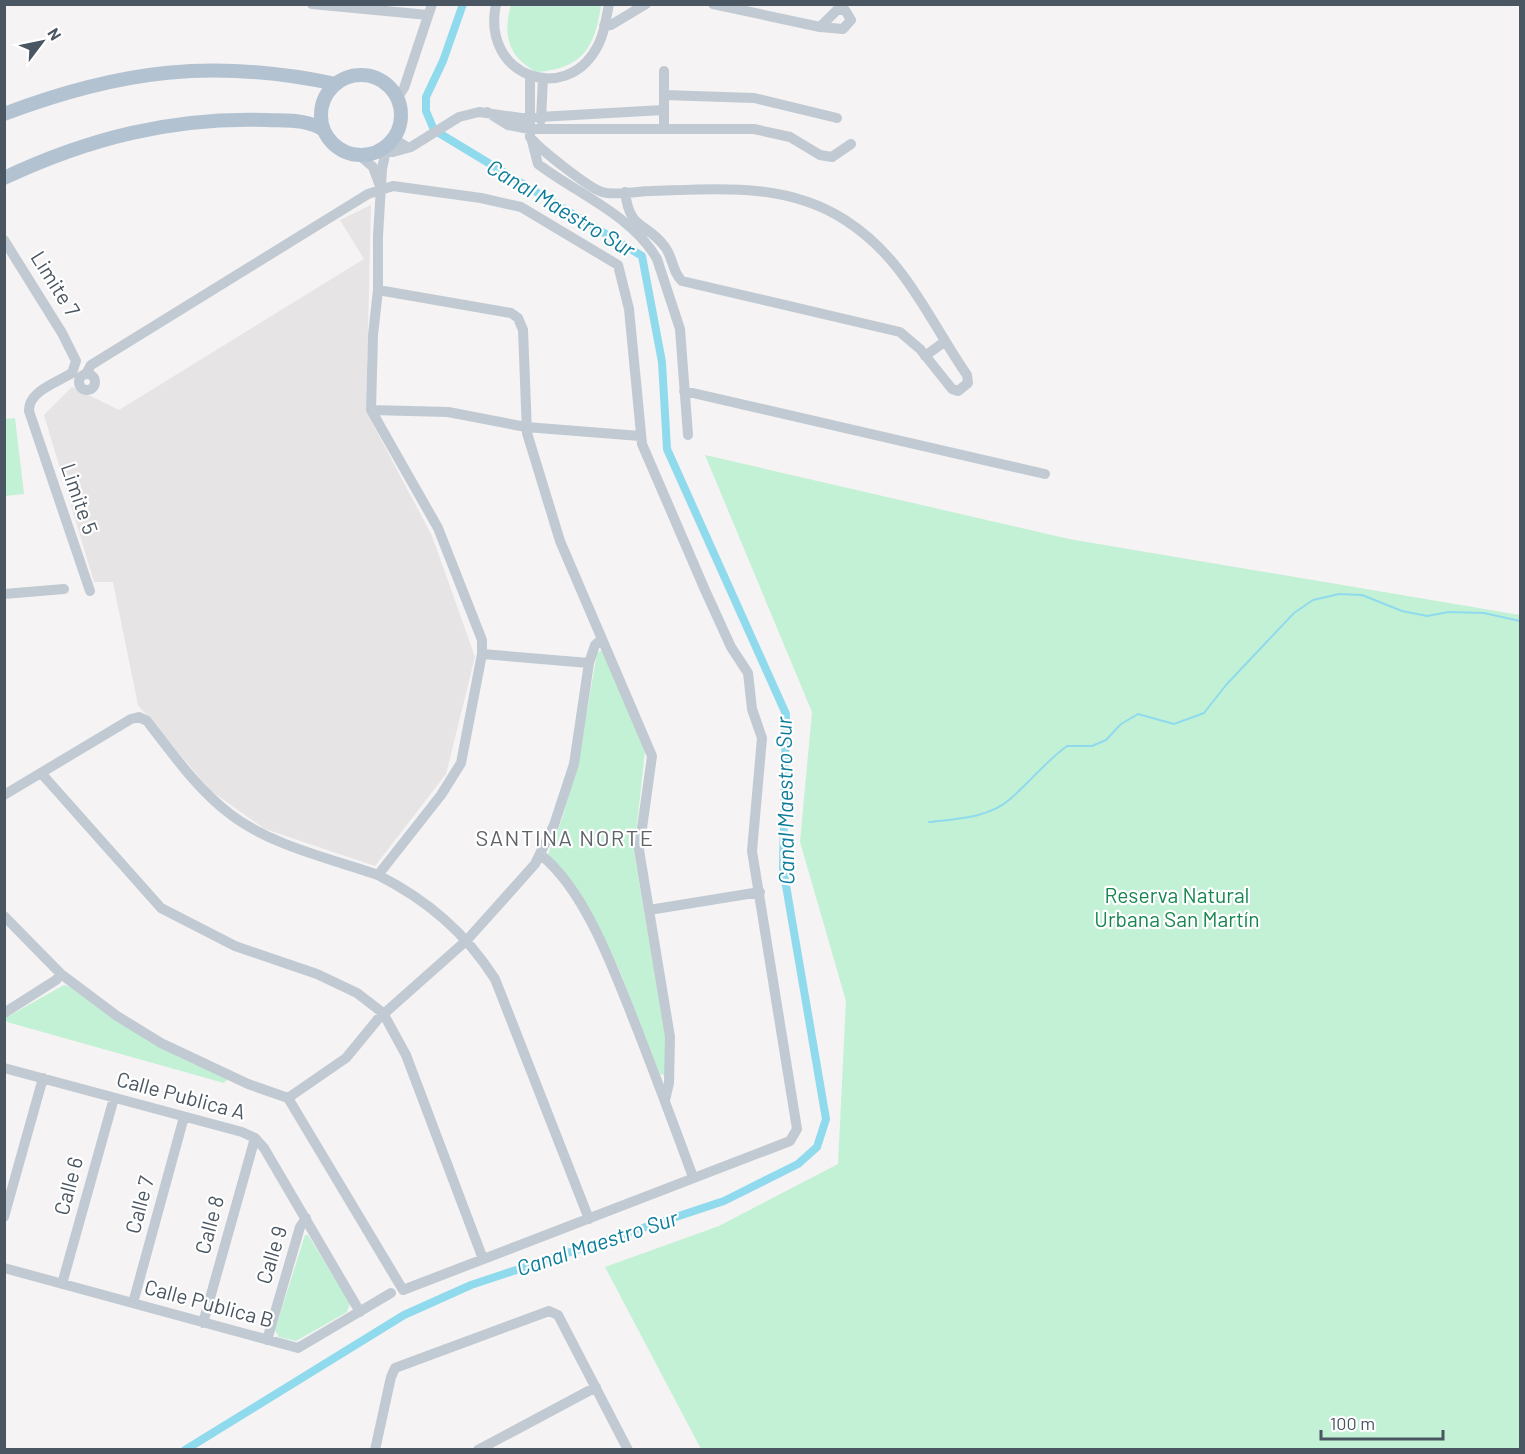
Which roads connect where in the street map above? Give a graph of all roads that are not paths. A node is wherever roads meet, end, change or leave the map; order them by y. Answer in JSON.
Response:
{"nodes":[{"id":1,"x":312,"y":4,"type":"edge"},
{"id":2,"x":496,"y":4,"type":"edge"},
{"id":3,"x":609,"y":4,"type":"edge"},
{"id":4,"x":646,"y":4,"type":"edge"},
{"id":5,"x":713,"y":4,"type":"edge"},
{"id":6,"x":334,"y":6,"type":"edge"},
{"id":7,"x":430,"y":10,"type":"edge"},
{"id":8,"x":604,"y":26,"type":"junction"},
{"id":9,"x":820,"y":27,"type":"dead end"},
{"id":10,"x":664,"y":71,"type":"dead end"},
{"id":11,"x":530,"y":76,"type":"junction"},
{"id":12,"x":543,"y":78,"type":"junction"},
{"id":13,"x":336,"y":84,"type":"junction"},
{"id":14,"x":664,"y":95,"type":"junction"},
{"id":15,"x":397,"y":98,"type":"junction"},
{"id":16,"x":663,"y":110,"type":"junction"},
{"id":17,"x":4,"y":114,"type":"edge"},
{"id":18,"x":542,"y":116,"type":"junction"},
{"id":19,"x":837,"y":118,"type":"dead end"},
{"id":20,"x":533,"y":125,"type":"junction"},
{"id":21,"x":664,"y":128,"type":"junction"},
{"id":22,"x":324,"y":130,"type":"junction"},
{"id":23,"x":536,"y":143,"type":"junction"},
{"id":24,"x":851,"y":144,"type":"dead end"},
{"id":25,"x":386,"y":147,"type":"junction"},
{"id":26,"x":359,"y":155,"type":"junction"},
{"id":27,"x":378,"y":166,"type":"junction"},
{"id":28,"x":4,"y":178,"type":"edge"},
{"id":29,"x":382,"y":189,"type":"junction"},
{"id":30,"x":625,"y":192,"type":"junction"},
{"id":31,"x":4,"y":240,"type":"edge"},
{"id":32,"x":378,"y":290,"type":"junction"},
{"id":33,"x":944,"y":342,"type":"junction"},
{"id":34,"x":925,"y":356,"type":"junction"},
{"id":35,"x":86,"y":374,"type":"dead end"},
{"id":36,"x":684,"y":391,"type":"junction"},
{"id":37,"x":371,"y":410,"type":"junction"},
{"id":38,"x":31,"y":420,"type":"joint"},
{"id":39,"x":526,"y":427,"type":"junction"},
{"id":40,"x":688,"y":435,"type":"dead end"},
{"id":41,"x":640,"y":436,"type":"junction"},
{"id":42,"x":1045,"y":474,"type":"dead end"},
{"id":43,"x":64,"y":589,"type":"dead end"},
{"id":44,"x":90,"y":591,"type":"dead end"},
{"id":45,"x":4,"y":594,"type":"edge"},
{"id":46,"x":602,"y":639,"type":"junction"},
{"id":47,"x":482,"y":654,"type":"junction"},
{"id":48,"x":589,"y":663,"type":"junction"},
{"id":49,"x":41,"y":773,"type":"junction"},
{"id":50,"x":4,"y":795,"type":"edge"},
{"id":51,"x":541,"y":855,"type":"junction"},
{"id":52,"x":378,"y":875,"type":"junction"},
{"id":53,"x":760,"y":892,"type":"junction"},
{"id":54,"x":649,"y":910,"type":"junction"},
{"id":55,"x":4,"y":916,"type":"edge"},
{"id":56,"x":467,"y":940,"type":"junction"},
{"id":57,"x":61,"y":974,"type":"junction"},
{"id":58,"x":4,"y":1013,"type":"edge"},
{"id":59,"x":383,"y":1013,"type":"junction"},
{"id":60,"x":4,"y":1068,"type":"edge"},
{"id":61,"x":43,"y":1078,"type":"junction"},
{"id":62,"x":114,"y":1098,"type":"junction"},
{"id":63,"x":288,"y":1098,"type":"junction"},
{"id":64,"x":665,"y":1100,"type":"junction"},
{"id":65,"x":184,"y":1117,"type":"junction"},
{"id":66,"x":255,"y":1138,"type":"junction"},
{"id":67,"x":693,"y":1177,"type":"junction"},
{"id":68,"x":4,"y":1217,"type":"edge"},
{"id":69,"x":306,"y":1218,"type":"junction"},
{"id":70,"x":589,"y":1219,"type":"junction"},
{"id":71,"x":483,"y":1259,"type":"junction"},
{"id":72,"x":4,"y":1268,"type":"edge"},
{"id":73,"x":62,"y":1284,"type":"junction"},
{"id":74,"x":391,"y":1293,"type":"dead end"},
{"id":75,"x":133,"y":1303,"type":"junction"},
{"id":76,"x":360,"y":1312,"type":"junction"},
{"id":77,"x":203,"y":1323,"type":"junction"},
{"id":78,"x":267,"y":1340,"type":"junction"},
{"id":79,"x":596,"y":1387,"type":"junction"},
{"id":80,"x":491,"y":1446,"type":"edge"},
{"id":81,"x":375,"y":1449,"type":"edge"},
{"id":82,"x":478,"y":1449,"type":"edge"},
{"id":83,"x":628,"y":1449,"type":"edge"}],
"edges":[{"from":1,"to":6,"type":"street"},
{"from":2,"to":11,"type":"street"},
{"from":3,"to":8,"type":"street"},
{"from":4,"to":8,"type":"street"},
{"from":5,"to":9,"type":"street"},
{"from":6,"to":7,"type":"street"},
{"from":7,"to":15,"type":"street"},
{"from":8,"to":12,"type":"street"},
{"from":10,"to":14,"type":"street"},
{"from":11,"to":12,"type":"street"},
{"from":11,"to":20,"type":"street"},
{"from":12,"to":18,"type":"street"},
{"from":13,"to":15,"type":"main road"},
{"from":13,"to":17,"type":"main road"},
{"from":13,"to":22,"type":"main road"},
{"from":14,"to":16,"type":"street"},
{"from":14,"to":19,"type":"street"},
{"from":15,"to":25,"type":"main road"},
{"from":16,"to":18,"type":"street"},
{"from":16,"to":21,"type":"street"},
{"from":18,"to":20,"type":"street"},
{"from":20,"to":21,"type":"street"},
{"from":20,"to":23,"type":"street"},
{"from":20,"to":25,"type":"street"},
{"from":21,"to":24,"type":"street"},
{"from":22,"to":26,"type":"main road"},
{"from":22,"to":28,"type":"main road"},
{"from":23,"to":30,"type":"street"},
{"from":23,"to":36,"type":"street"},
{"from":25,"to":26,"type":"main road"},
{"from":25,"to":27,"type":"street"},
{"from":26,"to":27,"type":"street"},
{"from":27,"to":29,"type":"street"},
{"from":29,"to":32,"type":"street"},
{"from":29,"to":35,"type":"street"},
{"from":29,"to":41,"type":"street"},
{"from":30,"to":33,"type":"street"},
{"from":30,"to":34,"type":"street"},
{"from":31,"to":38,"type":"street","name":"Limite 7"},
{"from":32,"to":37,"type":"street"},
{"from":32,"to":39,"type":"street"},
{"from":33,"to":34,"type":"street"},
{"from":33,"to":34,"type":"street"},
{"from":36,"to":40,"type":"street"},
{"from":36,"to":42,"type":"street"},
{"from":37,"to":39,"type":"street"},
{"from":37,"to":47,"type":"street"},
{"from":38,"to":44,"type":"street","name":"Limite 5"},
{"from":39,"to":41,"type":"street"},
{"from":39,"to":46,"type":"street"},
{"from":41,"to":53,"type":"street"},
{"from":43,"to":45,"type":"street"},
{"from":46,"to":48,"type":"street"},
{"from":46,"to":54,"type":"street"},
{"from":47,"to":48,"type":"street"},
{"from":47,"to":52,"type":"street"},
{"from":48,"to":51,"type":"street"},
{"from":49,"to":50,"type":"street"},
{"from":49,"to":52,"type":"street"},
{"from":49,"to":59,"type":"street"},
{"from":51,"to":56,"type":"street"},
{"from":51,"to":64,"type":"street"},
{"from":52,"to":56,"type":"street"},
{"from":53,"to":54,"type":"street"},
{"from":53,"to":67,"type":"street"},
{"from":54,"to":64,"type":"street"},
{"from":55,"to":57,"type":"street"},
{"from":56,"to":59,"type":"street"},
{"from":56,"to":70,"type":"street"},
{"from":57,"to":58,"type":"street"},
{"from":57,"to":63,"type":"street"},
{"from":59,"to":63,"type":"street"},
{"from":59,"to":71,"type":"street"},
{"from":60,"to":61,"type":"street","name":"Calle Publica A"},
{"from":61,"to":62,"type":"street","name":"Calle Publica A"},
{"from":61,"to":68,"type":"street"},
{"from":62,"to":65,"type":"street","name":"Calle Publica A"},
{"from":62,"to":73,"type":"street","name":"Calle 6"},
{"from":63,"to":71,"type":"street"},
{"from":64,"to":67,"type":"street"},
{"from":65,"to":66,"type":"street","name":"Calle Publica A"},
{"from":65,"to":75,"type":"street","name":"Calle 7"},
{"from":66,"to":69,"type":"street","name":"Calle Publica A"},
{"from":66,"to":77,"type":"street","name":"Calle 8"},
{"from":67,"to":70,"type":"street"},
{"from":69,"to":76,"type":"street","name":"Calle Publica A"},
{"from":69,"to":78,"type":"street","name":"Calle 9"},
{"from":70,"to":71,"type":"street"},
{"from":72,"to":73,"type":"street","name":"Calle Publica B"},
{"from":73,"to":75,"type":"street","name":"Calle Publica B"},
{"from":74,"to":76,"type":"street","name":"Calle Publica B"},
{"from":75,"to":77,"type":"street","name":"Calle Publica B"},
{"from":76,"to":78,"type":"street","name":"Calle Publica B"},
{"from":77,"to":78,"type":"street","name":"Calle Publica B"},
{"from":79,"to":80,"type":"street"},
{"from":79,"to":81,"type":"street"},
{"from":79,"to":83,"type":"street"},
{"from":80,"to":82,"type":"street"}]}
